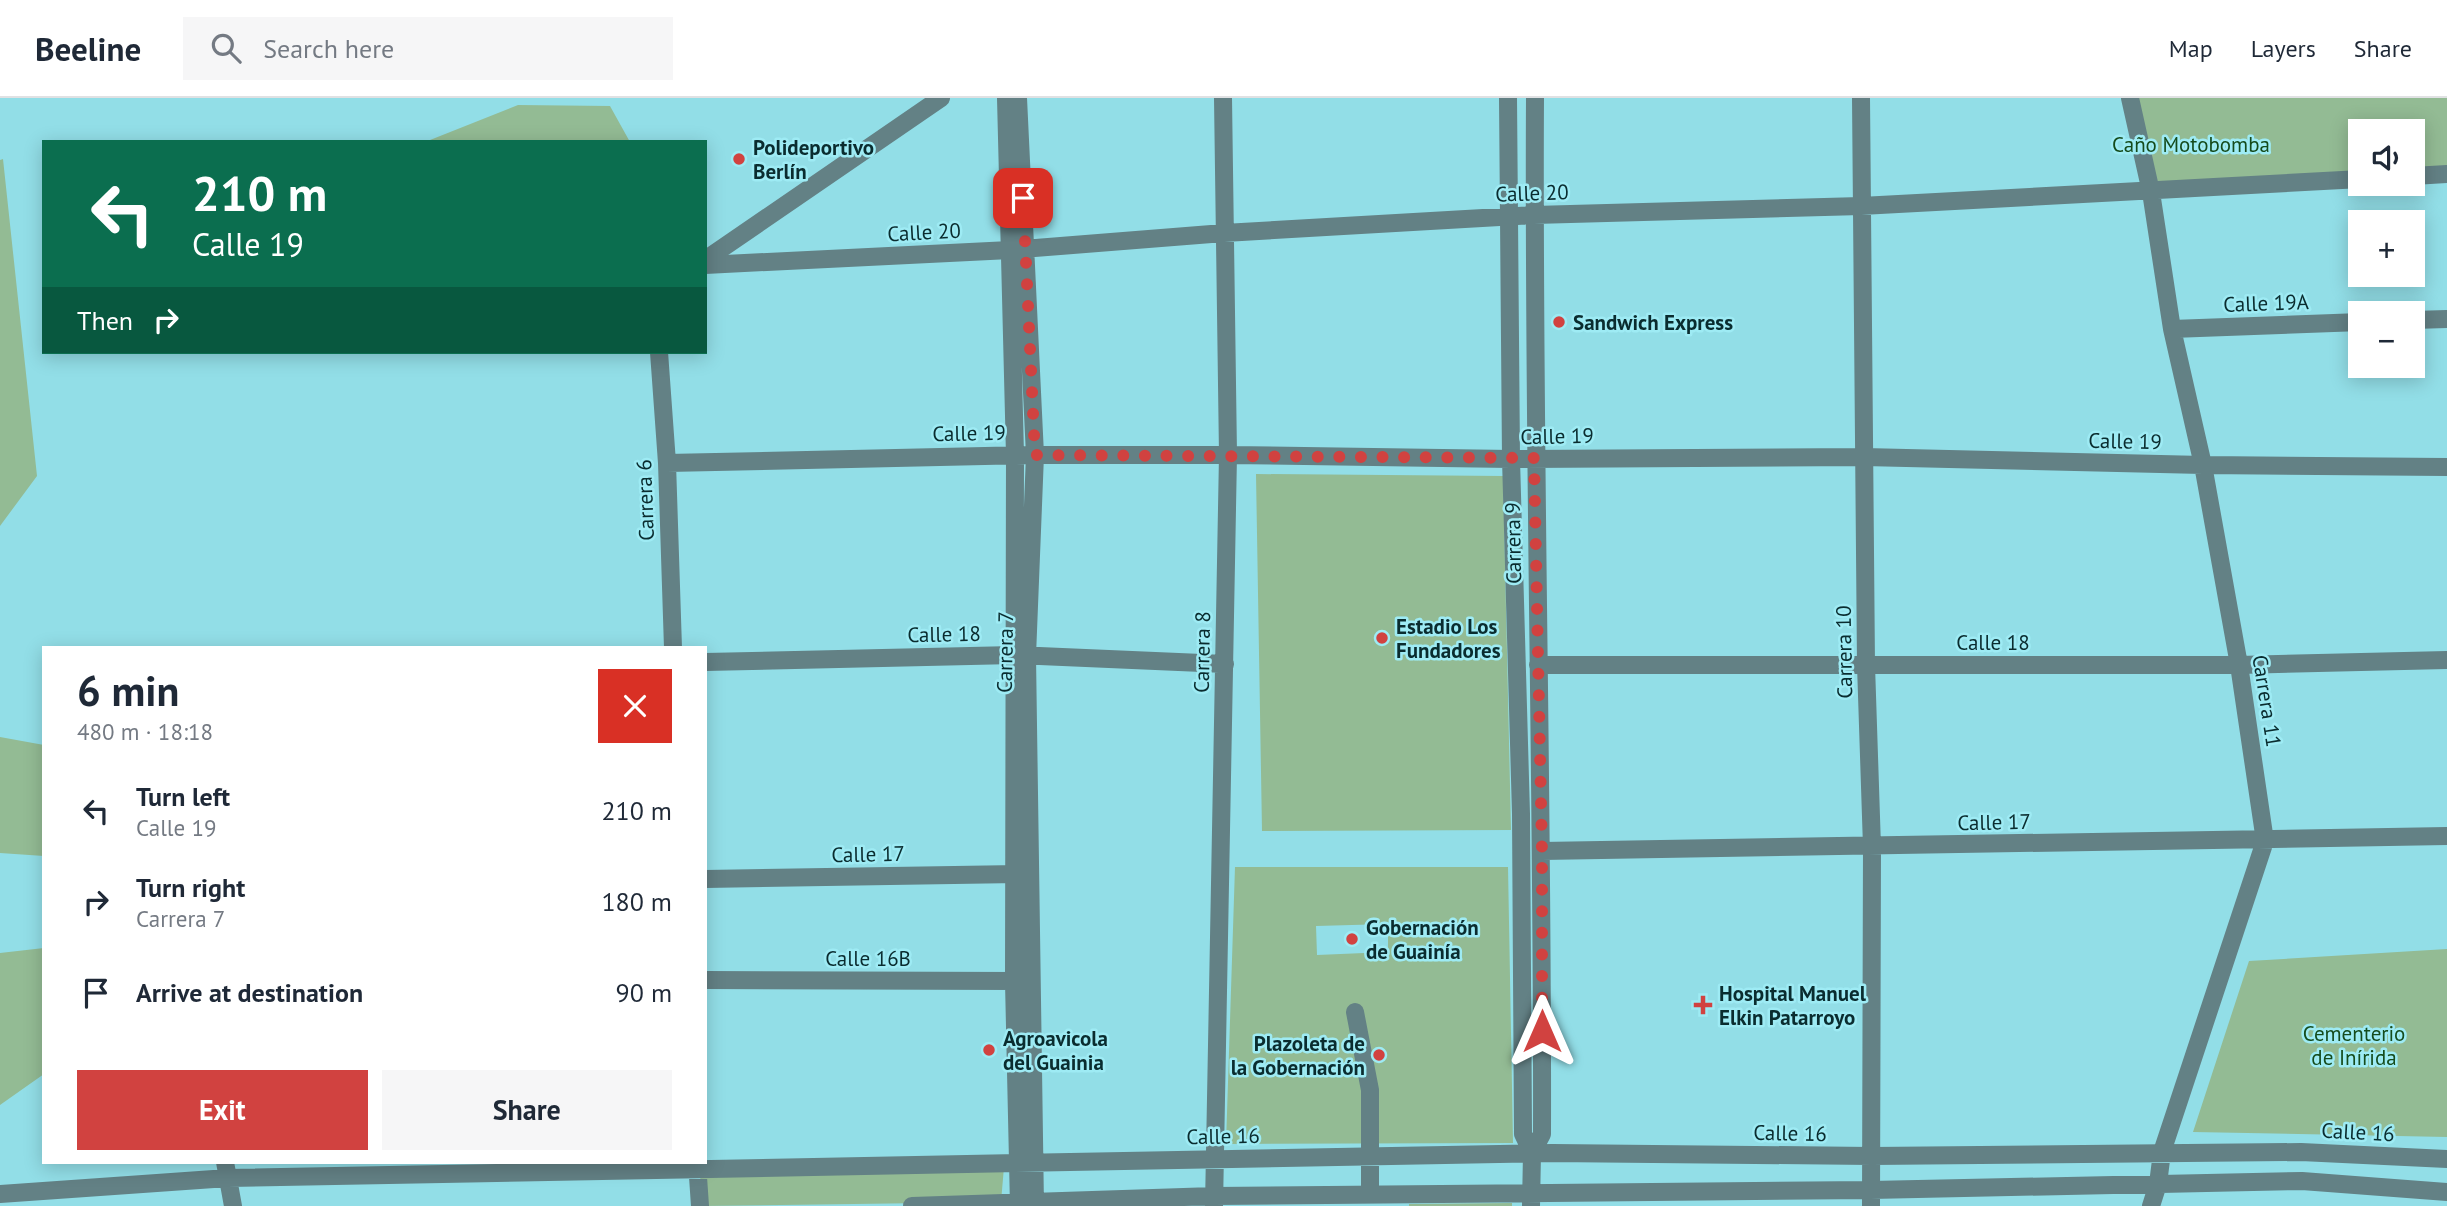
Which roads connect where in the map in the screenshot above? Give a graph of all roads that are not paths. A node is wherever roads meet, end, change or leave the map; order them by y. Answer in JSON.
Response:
{"nodes":[{"id":1,"x":941,"y":98,"type":"edge"},
{"id":2,"x":1006,"y":98,"type":"edge"},
{"id":3,"x":1018,"y":98,"type":"edge"},
{"id":4,"x":1223,"y":98,"type":"edge"},
{"id":5,"x":1508,"y":98,"type":"edge"},
{"id":6,"x":1535,"y":98,"type":"edge"},
{"id":7,"x":1861,"y":98,"type":"edge"},
{"id":8,"x":2130,"y":98,"type":"edge"},
{"id":9,"x":2447,"y":174,"type":"edge"},
{"id":10,"x":2425,"y":175,"type":"edge"},
{"id":11,"x":2348,"y":180,"type":"edge"},
{"id":12,"x":2151,"y":192,"type":"junction"},
{"id":13,"x":1861,"y":206,"type":"junction"},
{"id":14,"x":1534,"y":215,"type":"junction"},
{"id":15,"x":1507,"y":216,"type":"junction"},
{"id":16,"x":1224,"y":233,"type":"junction"},
{"id":17,"x":1018,"y":249,"type":"junction"},
{"id":18,"x":707,"y":259,"type":"edge"},
{"id":19,"x":707,"y":265,"type":"edge"},
{"id":20,"x":2447,"y":319,"type":"edge"},
{"id":21,"x":2425,"y":320,"type":"edge"},
{"id":22,"x":2348,"y":322,"type":"edge"},
{"id":23,"x":2172,"y":329,"type":"junction"},
{"id":24,"x":659,"y":354,"type":"edge"},
{"id":25,"x":1015,"y":455,"type":"junction"},
{"id":26,"x":1035,"y":455,"type":"junction"},
{"id":27,"x":1228,"y":455,"type":"junction"},
{"id":28,"x":1864,"y":457,"type":"junction"},
{"id":29,"x":1534,"y":458,"type":"junction"},
{"id":30,"x":1511,"y":459,"type":"junction"},
{"id":31,"x":667,"y":463,"type":"junction"},
{"id":32,"x":2203,"y":466,"type":"junction"},
{"id":33,"x":2447,"y":467,"type":"edge"},
{"id":34,"x":673,"y":646,"type":"edge"},
{"id":35,"x":1020,"y":656,"type":"junction"},
{"id":36,"x":2447,"y":660,"type":"edge"},
{"id":37,"x":707,"y":662,"type":"edge"},
{"id":38,"x":1225,"y":664,"type":"junction"},
{"id":39,"x":1538,"y":664,"type":"junction"},
{"id":40,"x":1866,"y":665,"type":"junction"},
{"id":41,"x":2239,"y":665,"type":"junction"},
{"id":42,"x":2447,"y":836,"type":"edge"},
{"id":43,"x":2265,"y":841,"type":"junction"},
{"id":44,"x":1872,"y":847,"type":"junction"},
{"id":45,"x":1542,"y":852,"type":"junction"},
{"id":46,"x":1023,"y":874,"type":"junction"},
{"id":47,"x":707,"y":879,"type":"edge"},
{"id":48,"x":707,"y":980,"type":"edge"},
{"id":49,"x":1023,"y":981,"type":"junction"},
{"id":50,"x":1355,"y":1012,"type":"dead end"},
{"id":51,"x":2162,"y":1152,"type":"junction"},
{"id":52,"x":1532,"y":1153,"type":"junction"},
{"id":53,"x":1368,"y":1156,"type":"junction"},
{"id":54,"x":1872,"y":1156,"type":"junction"},
{"id":55,"x":1214,"y":1159,"type":"junction"},
{"id":56,"x":2447,"y":1159,"type":"edge"},
{"id":57,"x":1026,"y":1163,"type":"junction"},
{"id":58,"x":697,"y":1166,"type":"edge"},
{"id":59,"x":226,"y":1170,"type":"edge"},
{"id":60,"x":2158,"y":1184,"type":"junction"},
{"id":61,"x":2447,"y":1192,"type":"edge"},
{"id":62,"x":0,"y":1194,"type":"edge"},
{"id":63,"x":1370,"y":1194,"type":"junction"},
{"id":64,"x":1871,"y":1198,"type":"edge"},
{"id":65,"x":1531,"y":1199,"type":"edge"},
{"id":66,"x":1214,"y":1201,"type":"edge"},
{"id":67,"x":1027,"y":1205,"type":"edge"},
{"id":68,"x":233,"y":1206,"type":"edge"},
{"id":69,"x":700,"y":1206,"type":"edge"},
{"id":70,"x":912,"y":1206,"type":"edge"},
{"id":71,"x":2151,"y":1206,"type":"edge"}],
"edges":[{"from":1,"to":18,"type":"street"},
{"from":2,"to":17,"type":"street","name":"Carrera 7"},
{"from":3,"to":17,"type":"street","name":"Carrera 7"},
{"from":4,"to":16,"type":"street","name":"Carrera 8"},
{"from":5,"to":15,"type":"street","name":"Carrera 9"},
{"from":6,"to":14,"type":"street","name":"Carrera 9"},
{"from":7,"to":13,"type":"street","name":"Carrera 10"},
{"from":8,"to":12,"type":"street","name":"Carrera 11"},
{"from":9,"to":10,"type":"street"},
{"from":11,"to":12,"type":"street","name":"Calle 20"},
{"from":12,"to":13,"type":"street","name":"Calle 20"},
{"from":12,"to":23,"type":"street","name":"Carrera 11"},
{"from":13,"to":14,"type":"street","name":"Calle 20"},
{"from":13,"to":28,"type":"street","name":"Carrera 10"},
{"from":14,"to":15,"type":"street","name":"Calle 20"},
{"from":14,"to":29,"type":"street","name":"Carrera 9"},
{"from":15,"to":16,"type":"street","name":"Calle 20"},
{"from":15,"to":30,"type":"street","name":"Carrera 9"},
{"from":16,"to":17,"type":"street","name":"Calle 20"},
{"from":16,"to":27,"type":"street","name":"Carrera 8"},
{"from":17,"to":19,"type":"street","name":"Calle 20"},
{"from":17,"to":25,"type":"street","name":"Carrera 7"},
{"from":17,"to":26,"type":"street","name":"Carrera 7"},
{"from":20,"to":21,"type":"street"},
{"from":22,"to":23,"type":"street","name":"Calle 19A"},
{"from":23,"to":32,"type":"street","name":"Carrera 11"},
{"from":24,"to":31,"type":"street","name":"Carrera 6"},
{"from":25,"to":26,"type":"street","name":"Calle 19"},
{"from":25,"to":31,"type":"street","name":"Calle 19"},
{"from":25,"to":35,"type":"street","name":"Carrera 7"},
{"from":26,"to":27,"type":"street","name":"Calle 19"},
{"from":26,"to":35,"type":"street","name":"Carrera 7"},
{"from":27,"to":30,"type":"street","name":"Calle 19"},
{"from":27,"to":38,"type":"street","name":"Carrera 8"},
{"from":28,"to":29,"type":"street","name":"Calle 19"},
{"from":28,"to":32,"type":"street","name":"Calle 19"},
{"from":28,"to":40,"type":"street","name":"Carrera 10"},
{"from":29,"to":30,"type":"street","name":"Calle 19"},
{"from":29,"to":39,"type":"street","name":"Carrera 9"},
{"from":30,"to":52,"type":"street","name":"Carrera 9"},
{"from":31,"to":34,"type":"street","name":"Carrera 6"},
{"from":32,"to":33,"type":"street","name":"Calle 19"},
{"from":32,"to":41,"type":"street","name":"Carrera 11"},
{"from":35,"to":37,"type":"street","name":"Calle 18"},
{"from":35,"to":38,"type":"street","name":"Calle 18"},
{"from":35,"to":46,"type":"street","name":"Carrera 7"},
{"from":36,"to":41,"type":"street","name":"Calle 18"},
{"from":38,"to":55,"type":"street","name":"Carrera 8"},
{"from":39,"to":40,"type":"street","name":"Calle 18"},
{"from":39,"to":45,"type":"street","name":"Carrera 9"},
{"from":40,"to":41,"type":"street","name":"Calle 18"},
{"from":40,"to":44,"type":"street","name":"Carrera 10"},
{"from":41,"to":43,"type":"street","name":"Carrera 11"},
{"from":42,"to":43,"type":"street","name":"Calle 17"},
{"from":43,"to":44,"type":"street","name":"Calle 17"},
{"from":43,"to":51,"type":"street","name":"Carrera 11"},
{"from":44,"to":45,"type":"street","name":"Calle 17"},
{"from":44,"to":54,"type":"street","name":"Carrera 10"},
{"from":45,"to":52,"type":"street","name":"Carrera 9"},
{"from":46,"to":47,"type":"street","name":"Calle 17"},
{"from":46,"to":49,"type":"street","name":"Carrera 7"},
{"from":48,"to":49,"type":"street","name":"Calle 16B"},
{"from":49,"to":57,"type":"street","name":"Carrera 7"},
{"from":50,"to":53,"type":"street"},
{"from":51,"to":54,"type":"street","name":"Calle 16"},
{"from":51,"to":56,"type":"street","name":"Calle 16"},
{"from":51,"to":60,"type":"street","name":"Carrera 11"},
{"from":52,"to":53,"type":"street","name":"Calle 16"},
{"from":52,"to":54,"type":"street","name":"Calle 16"},
{"from":52,"to":65,"type":"street","name":"Carrera 9"},
{"from":53,"to":55,"type":"street","name":"Calle 16"},
{"from":53,"to":63,"type":"street"},
{"from":54,"to":64,"type":"street","name":"Carrera 10"},
{"from":55,"to":57,"type":"street","name":"Calle 16"},
{"from":55,"to":66,"type":"street","name":"Carrera 8"},
{"from":57,"to":58,"type":"street","name":"Calle 16"},
{"from":57,"to":67,"type":"street","name":"Carrera 7"},
{"from":58,"to":59,"type":"street","name":"Calle 16"},
{"from":58,"to":69,"type":"street"},
{"from":59,"to":62,"type":"street","name":"Calle 16"},
{"from":59,"to":68,"type":"street"},
{"from":60,"to":61,"type":"street"},
{"from":60,"to":64,"type":"street"},
{"from":60,"to":71,"type":"street","name":"Carrera 11"},
{"from":63,"to":65,"type":"street"},
{"from":63,"to":66,"type":"street"},
{"from":64,"to":65,"type":"street"},
{"from":66,"to":67,"type":"street"},
{"from":67,"to":70,"type":"street"}]}
